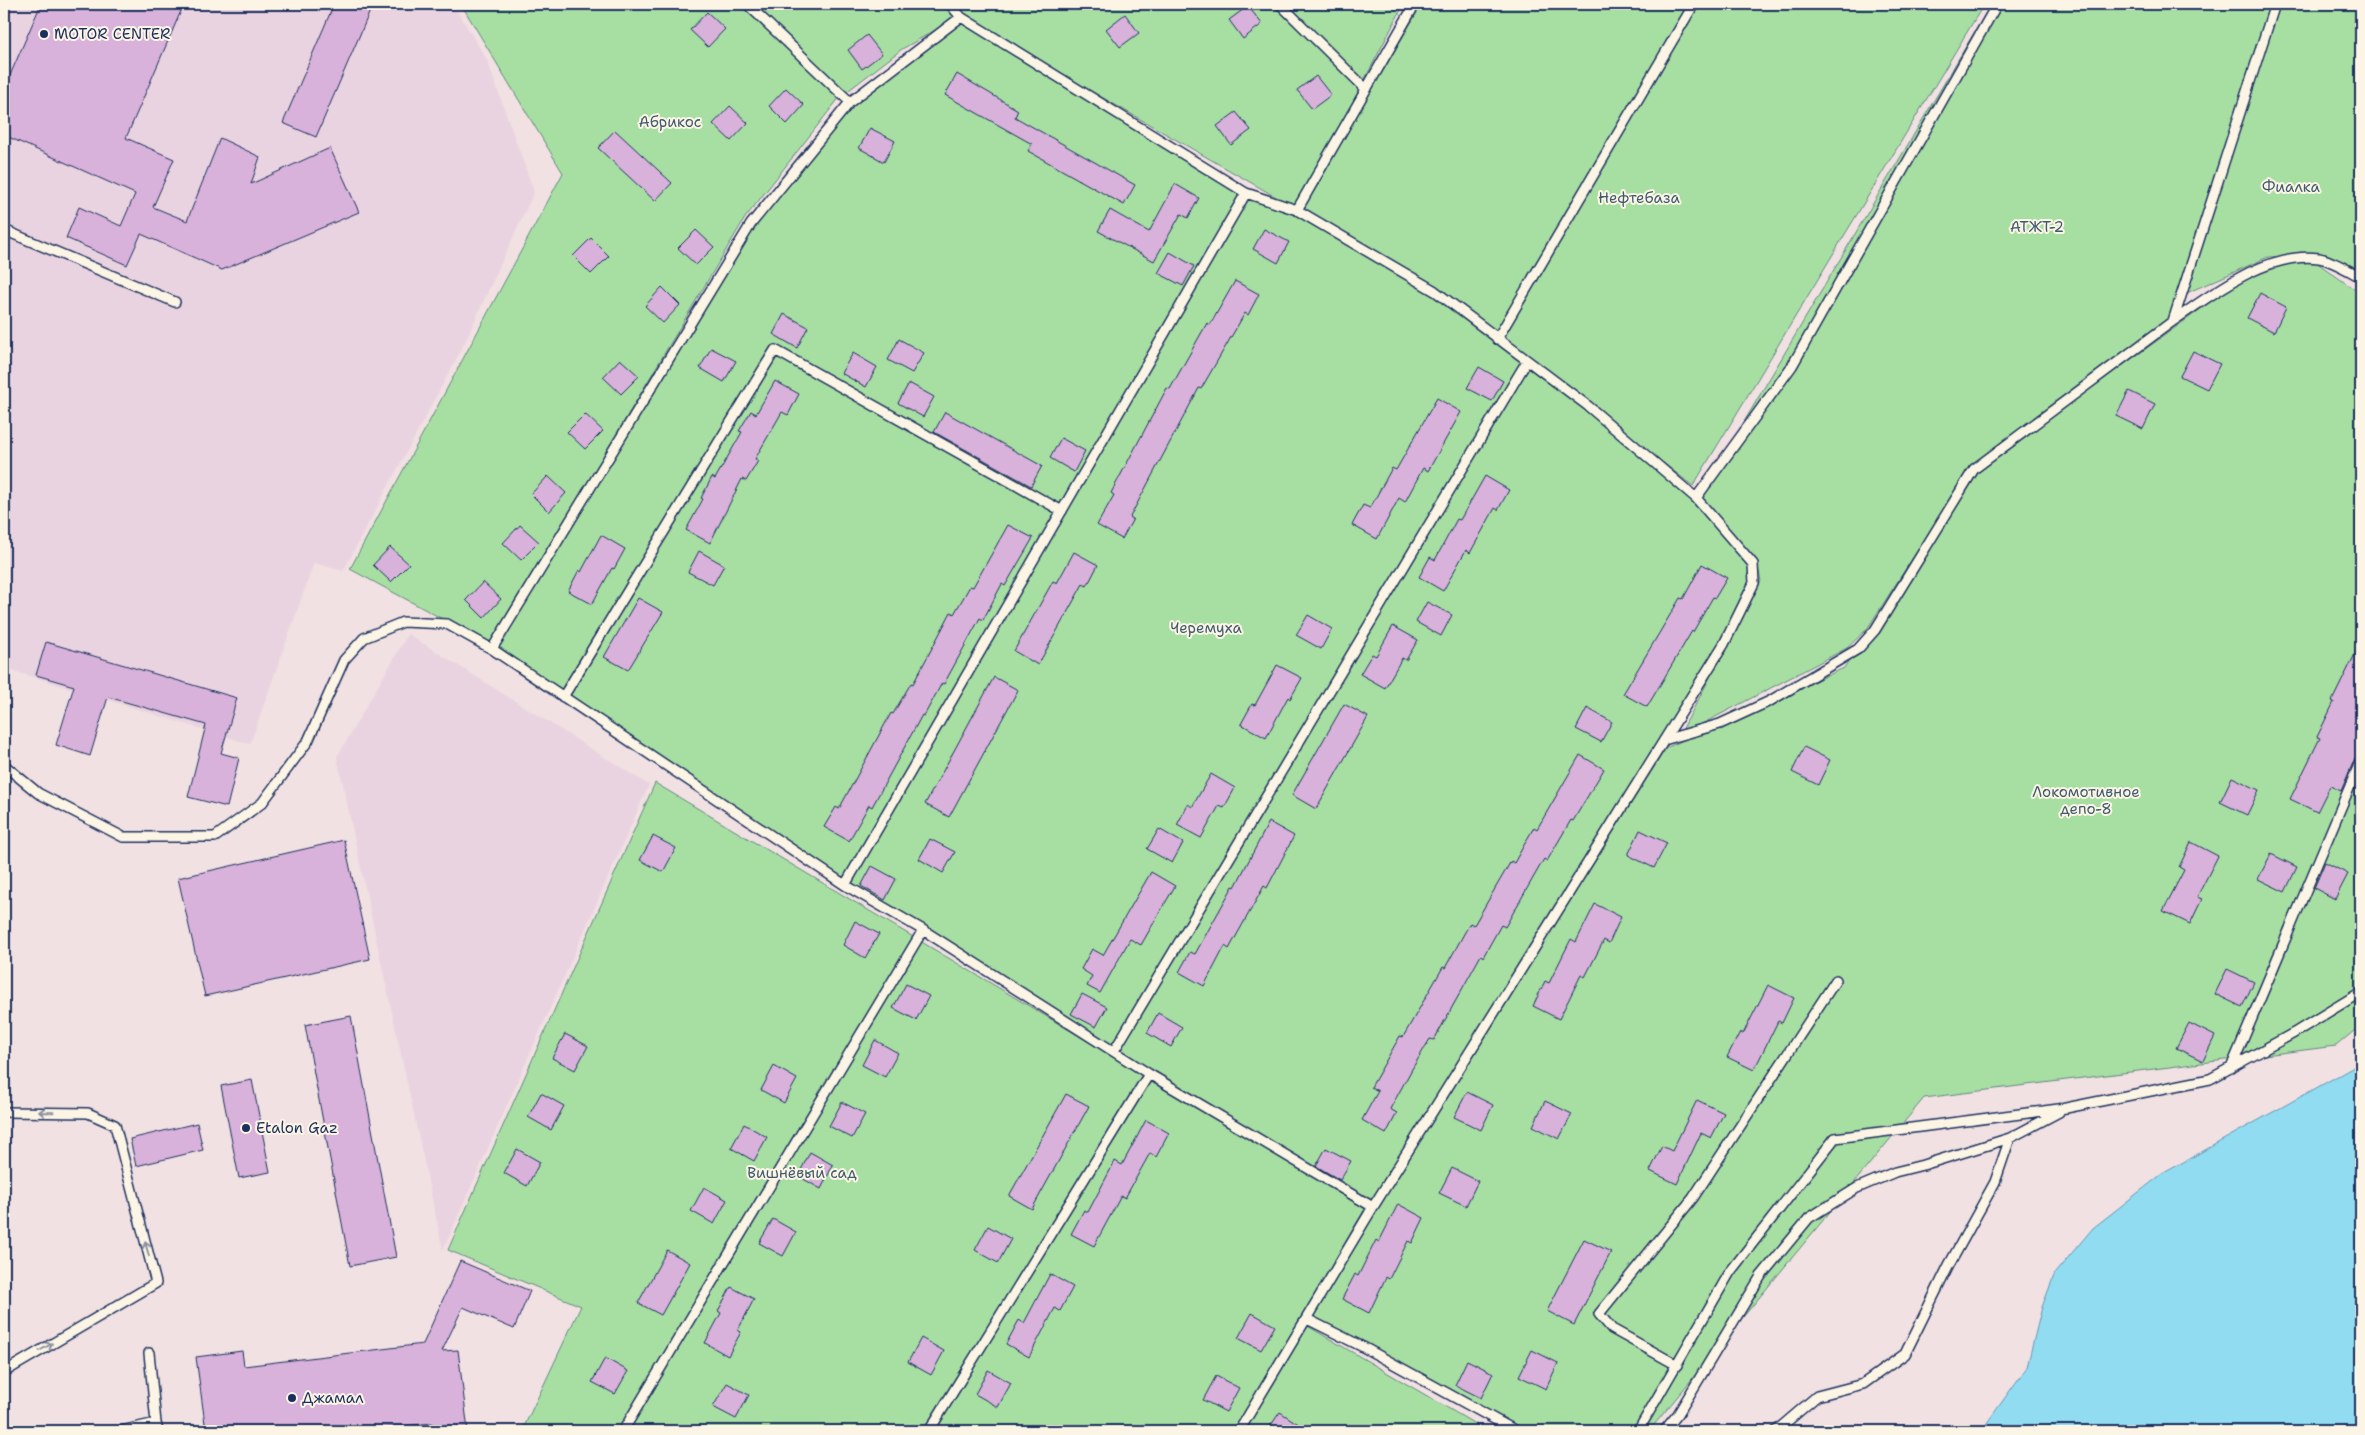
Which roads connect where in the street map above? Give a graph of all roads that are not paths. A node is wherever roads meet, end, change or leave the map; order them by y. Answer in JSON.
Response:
{"nodes":[{"id":1,"x":747,"y":4,"type":"edge"},
{"id":2,"x":950,"y":4,"type":"edge"},
{"id":3,"x":1280,"y":4,"type":"edge"},
{"id":4,"x":1415,"y":4,"type":"edge"},
{"id":5,"x":1694,"y":4,"type":"edge"},
{"id":6,"x":1997,"y":4,"type":"edge"},
{"id":7,"x":2274,"y":4,"type":"edge"},
{"id":8,"x":961,"y":17,"type":"junction"},
{"id":9,"x":1366,"y":89,"type":"junction"},
{"id":10,"x":850,"y":102,"type":"junction"},
{"id":11,"x":1246,"y":193,"type":"junction"},
{"id":12,"x":1297,"y":210,"type":"junction"},
{"id":13,"x":4,"y":230,"type":"edge"},
{"id":14,"x":2361,"y":277,"type":"edge"},
{"id":15,"x":175,"y":302,"type":"dead end"},
{"id":16,"x":2174,"y":321,"type":"junction"},
{"id":17,"x":1497,"y":338,"type":"junction"},
{"id":18,"x":1527,"y":361,"type":"junction"},
{"id":19,"x":1696,"y":498,"type":"junction"},
{"id":20,"x":1062,"y":511,"type":"junction"},
{"id":21,"x":492,"y":648,"type":"junction"},
{"id":22,"x":563,"y":697,"type":"junction"},
{"id":23,"x":1664,"y":740,"type":"junction"},
{"id":24,"x":2361,"y":760,"type":"edge"},
{"id":25,"x":4,"y":765,"type":"edge"},
{"id":26,"x":845,"y":885,"type":"junction"},
{"id":27,"x":923,"y":930,"type":"junction"},
{"id":28,"x":1836,"y":980,"type":"dead end"},
{"id":29,"x":2361,"y":992,"type":"edge"},
{"id":30,"x":1114,"y":1051,"type":"junction"},
{"id":31,"x":2231,"y":1068,"type":"junction"},
{"id":32,"x":1149,"y":1074,"type":"junction"},
{"id":33,"x":2066,"y":1108,"type":"junction"},
{"id":34,"x":4,"y":1112,"type":"edge"},
{"id":35,"x":2010,"y":1138,"type":"junction"},
{"id":36,"x":1373,"y":1207,"type":"junction"},
{"id":37,"x":1307,"y":1319,"type":"junction"},
{"id":38,"x":149,"y":1353,"type":"dead end"},
{"id":39,"x":1677,"y":1365,"type":"junction"},
{"id":40,"x":4,"y":1372,"type":"edge"},
{"id":41,"x":157,"y":1427,"type":"edge"},
{"id":42,"x":121,"y":1431,"type":"edge"},
{"id":43,"x":623,"y":1431,"type":"edge"},
{"id":44,"x":929,"y":1431,"type":"edge"},
{"id":45,"x":1239,"y":1431,"type":"edge"},
{"id":46,"x":1516,"y":1431,"type":"edge"},
{"id":47,"x":1638,"y":1431,"type":"edge"},
{"id":48,"x":1664,"y":1431,"type":"edge"},
{"id":49,"x":1776,"y":1431,"type":"edge"}],
"edges":[{"from":1,"to":10,"type":"lane"},
{"from":2,"to":8,"type":"lane"},
{"from":3,"to":9,"type":"lane"},
{"from":4,"to":9,"type":"lane"},
{"from":5,"to":17,"type":"lane"},
{"from":6,"to":19,"type":"lane"},
{"from":7,"to":16,"type":"lane"},
{"from":8,"to":10,"type":"lane"},
{"from":8,"to":11,"type":"lane"},
{"from":9,"to":12,"type":"lane"},
{"from":10,"to":21,"type":"lane"},
{"from":11,"to":12,"type":"lane"},
{"from":11,"to":20,"type":"lane"},
{"from":12,"to":17,"type":"lane"},
{"from":13,"to":15,"type":"lane"},
{"from":14,"to":16,"type":"lane"},
{"from":16,"to":23,"type":"lane"},
{"from":17,"to":18,"type":"lane"},
{"from":18,"to":19,"type":"lane"},
{"from":18,"to":30,"type":"lane"},
{"from":19,"to":23,"type":"lane"},
{"from":20,"to":22,"type":"lane"},
{"from":20,"to":26,"type":"lane"},
{"from":21,"to":22,"type":"lane"},
{"from":21,"to":25,"type":"lane"},
{"from":22,"to":26,"type":"lane"},
{"from":23,"to":36,"type":"lane"},
{"from":24,"to":31,"type":"lane"},
{"from":26,"to":27,"type":"lane"},
{"from":27,"to":30,"type":"lane"},
{"from":27,"to":43,"type":"lane"},
{"from":28,"to":39,"type":"lane"},
{"from":29,"to":31,"type":"lane"},
{"from":30,"to":32,"type":"lane"},
{"from":31,"to":33,"type":"lane"},
{"from":32,"to":36,"type":"lane"},
{"from":32,"to":44,"type":"lane"},
{"from":33,"to":35,"type":"lane"},
{"from":33,"to":39,"type":"lane"},
{"from":40,"to":34,"type":"lane","one_way":true},
{"from":35,"to":48,"type":"lane"},
{"from":35,"to":49,"type":"lane"},
{"from":36,"to":37,"type":"lane"},
{"from":37,"to":45,"type":"lane"},
{"from":37,"to":46,"type":"lane"},
{"from":38,"to":41,"type":"lane"},
{"from":39,"to":47,"type":"lane"},
{"from":41,"to":42,"type":"lane"}]}
